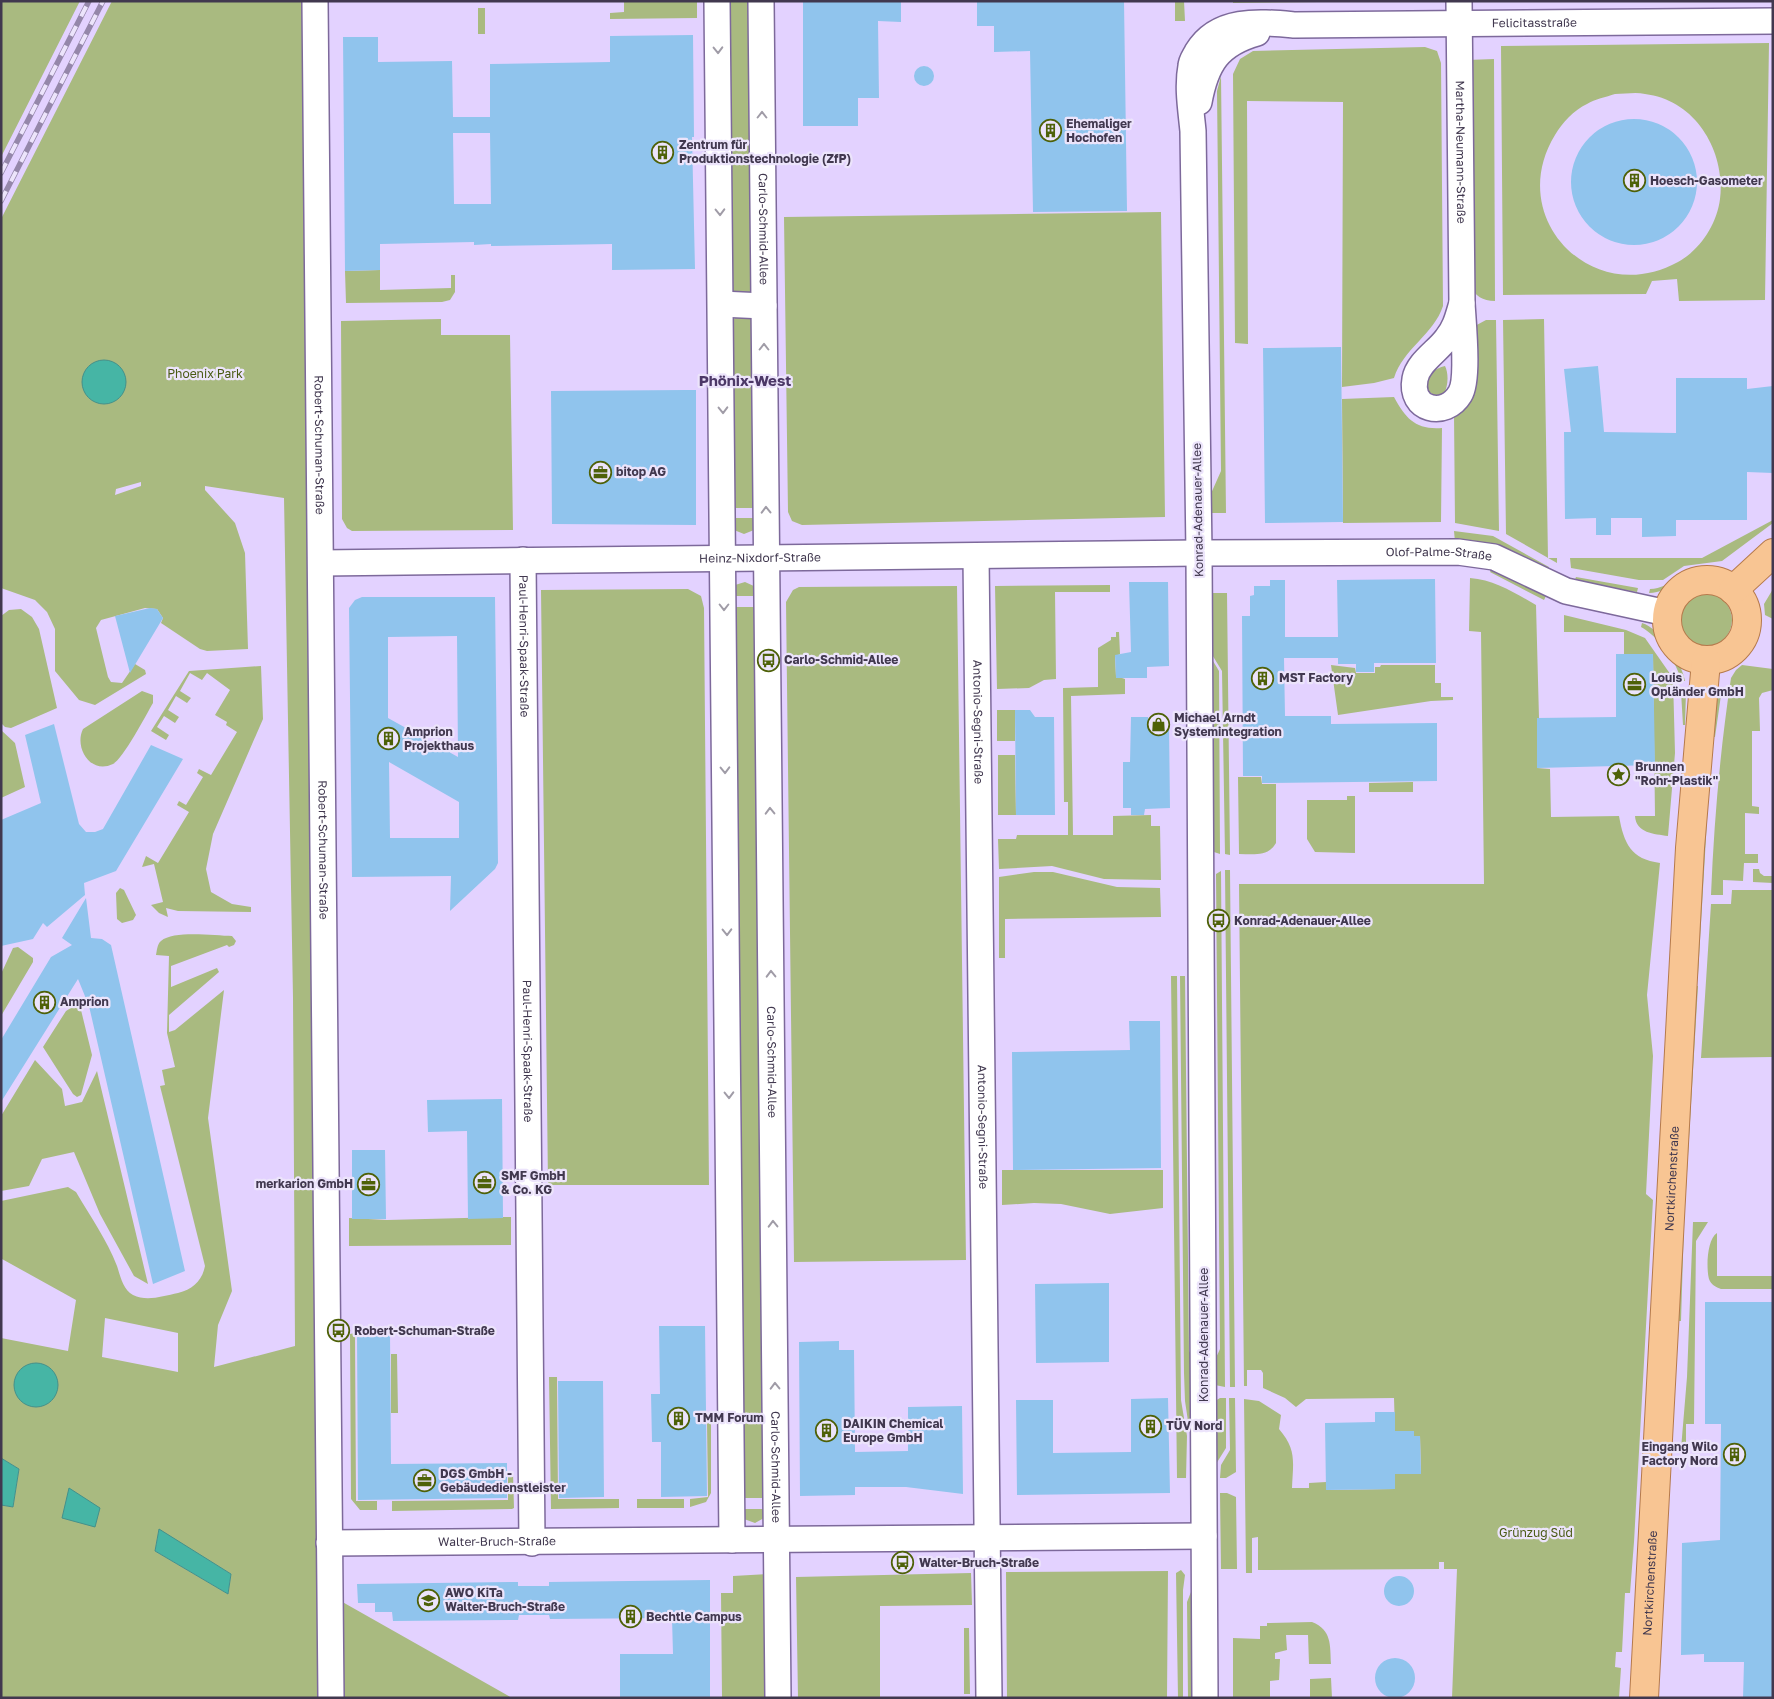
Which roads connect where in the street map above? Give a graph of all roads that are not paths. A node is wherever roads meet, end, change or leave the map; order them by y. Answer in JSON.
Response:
{"nodes":[{"id":1,"x":315,"y":1,"type":"edge"},
{"id":2,"x":718,"y":1,"type":"edge"},
{"id":3,"x":762,"y":1,"type":"edge"},
{"id":4,"x":1459,"y":12,"type":"edge"},
{"id":5,"x":1758,"y":14,"type":"edge"},
{"id":6,"x":1296,"y":25,"type":"junction"},
{"id":7,"x":1203,"y":43,"type":"joint"},
{"id":8,"x":1230,"y":44,"type":"joint"},
{"id":9,"x":1193,"y":131,"type":"junction"},
{"id":10,"x":1462,"y":303,"type":"dead end"},
{"id":11,"x":721,"y":304,"type":"junction"},
{"id":12,"x":764,"y":306,"type":"junction"},
{"id":13,"x":1199,"y":552,"type":"junction"},
{"id":14,"x":1773,"y":553,"type":"edge"},
{"id":15,"x":976,"y":556,"type":"junction"},
{"id":16,"x":766,"y":558,"type":"junction"},
{"id":17,"x":724,"y":559,"type":"junction"},
{"id":18,"x":522,"y":560,"type":"junction"},
{"id":19,"x":321,"y":563,"type":"junction"},
{"id":20,"x":1733,"y":590,"type":"junction"},
{"id":21,"x":1667,"y":613,"type":"junction"},
{"id":22,"x":1706,"y":660,"type":"junction"},
{"id":23,"x":1204,"y":1536,"type":"junction"},
{"id":24,"x":987,"y":1538,"type":"junction"},
{"id":25,"x":732,"y":1540,"type":"junction"},
{"id":26,"x":776,"y":1540,"type":"junction"},
{"id":27,"x":329,"y":1543,"type":"junction"},
{"id":28,"x":532,"y":1543,"type":"junction"},
{"id":29,"x":331,"y":1698,"type":"edge"},
{"id":30,"x":778,"y":1698,"type":"edge"},
{"id":31,"x":989,"y":1698,"type":"edge"},
{"id":32,"x":1206,"y":1698,"type":"edge"},
{"id":33,"x":1644,"y":1698,"type":"edge"}],
"edges":[{"from":1,"to":19,"type":"street","name":"Robert-Schuman-Straße"},
{"from":2,"to":11,"type":"street","one_way":true},
{"from":12,"to":3,"type":"street","name":"Carlo-Schmid-Allee","one_way":true},
{"from":4,"to":5,"type":"street","name":"Felicitasstraße"},
{"from":4,"to":6,"type":"street","name":"Felicitasstraße"},
{"from":4,"to":10,"type":"street","name":"Martha-Neumann-Straße"},
{"from":6,"to":7,"type":"street","name":"Felicitasstraße"},
{"from":6,"to":8,"type":"street","name":"Felicitasstraße"},
{"from":7,"to":9,"type":"street","name":"Konrad-Adenauer-Allee"},
{"from":8,"to":9,"type":"street","name":"Konrad-Adenauer-Allee"},
{"from":9,"to":13,"type":"street","name":"Konrad-Adenauer-Allee"},
{"from":11,"to":12,"type":"street"},
{"from":11,"to":17,"type":"street","one_way":true},
{"from":16,"to":12,"type":"street","name":"Carlo-Schmid-Allee","one_way":true},
{"from":13,"to":15,"type":"street","name":"Heinz-Nixdorf-Straße"},
{"from":13,"to":21,"type":"street","name":"Olof-Palme-Straße"},
{"from":13,"to":23,"type":"street","name":"Konrad-Adenauer-Allee"},
{"from":14,"to":20,"type":"main road"},
{"from":15,"to":16,"type":"street","name":"Heinz-Nixdorf-Straße"},
{"from":15,"to":24,"type":"street","name":"Antonio-Segni-Straße"},
{"from":16,"to":17,"type":"street","name":"Heinz-Nixdorf-Straße"},
{"from":26,"to":16,"type":"street","name":"Carlo-Schmid-Allee","one_way":true},
{"from":17,"to":18,"type":"street","name":"Heinz-Nixdorf-Straße"},
{"from":17,"to":25,"type":"street","one_way":true},
{"from":18,"to":19,"type":"street","name":"Heinz-Nixdorf-Straße"},
{"from":18,"to":28,"type":"street","name":"Paul-Henri-Spaak-Straße"},
{"from":19,"to":27,"type":"street","name":"Robert-Schuman-Straße"},
{"from":20,"to":21,"type":"main road"},
{"from":20,"to":22,"type":"main road"},
{"from":21,"to":22,"type":"main road"},
{"from":22,"to":33,"type":"main road","name":"Nortkirchenstraße"},
{"from":23,"to":24,"type":"street","name":"Walter-Bruch-Straße"},
{"from":23,"to":32,"type":"street","name":"Konrad-Adenauer-Allee"},
{"from":24,"to":26,"type":"street","name":"Walter-Bruch-Straße"},
{"from":24,"to":31,"type":"street","name":"Antonio-Segni-Straße"},
{"from":25,"to":26,"type":"street","name":"Walter-Bruch-Straße"},
{"from":25,"to":28,"type":"street","name":"Walter-Bruch-Straße"},
{"from":26,"to":30,"type":"street","name":"Carlo-Schmid-Allee"},
{"from":27,"to":28,"type":"street","name":"Walter-Bruch-Straße"},
{"from":27,"to":29,"type":"street","name":"Robert-Schuman-Straße"}]}
